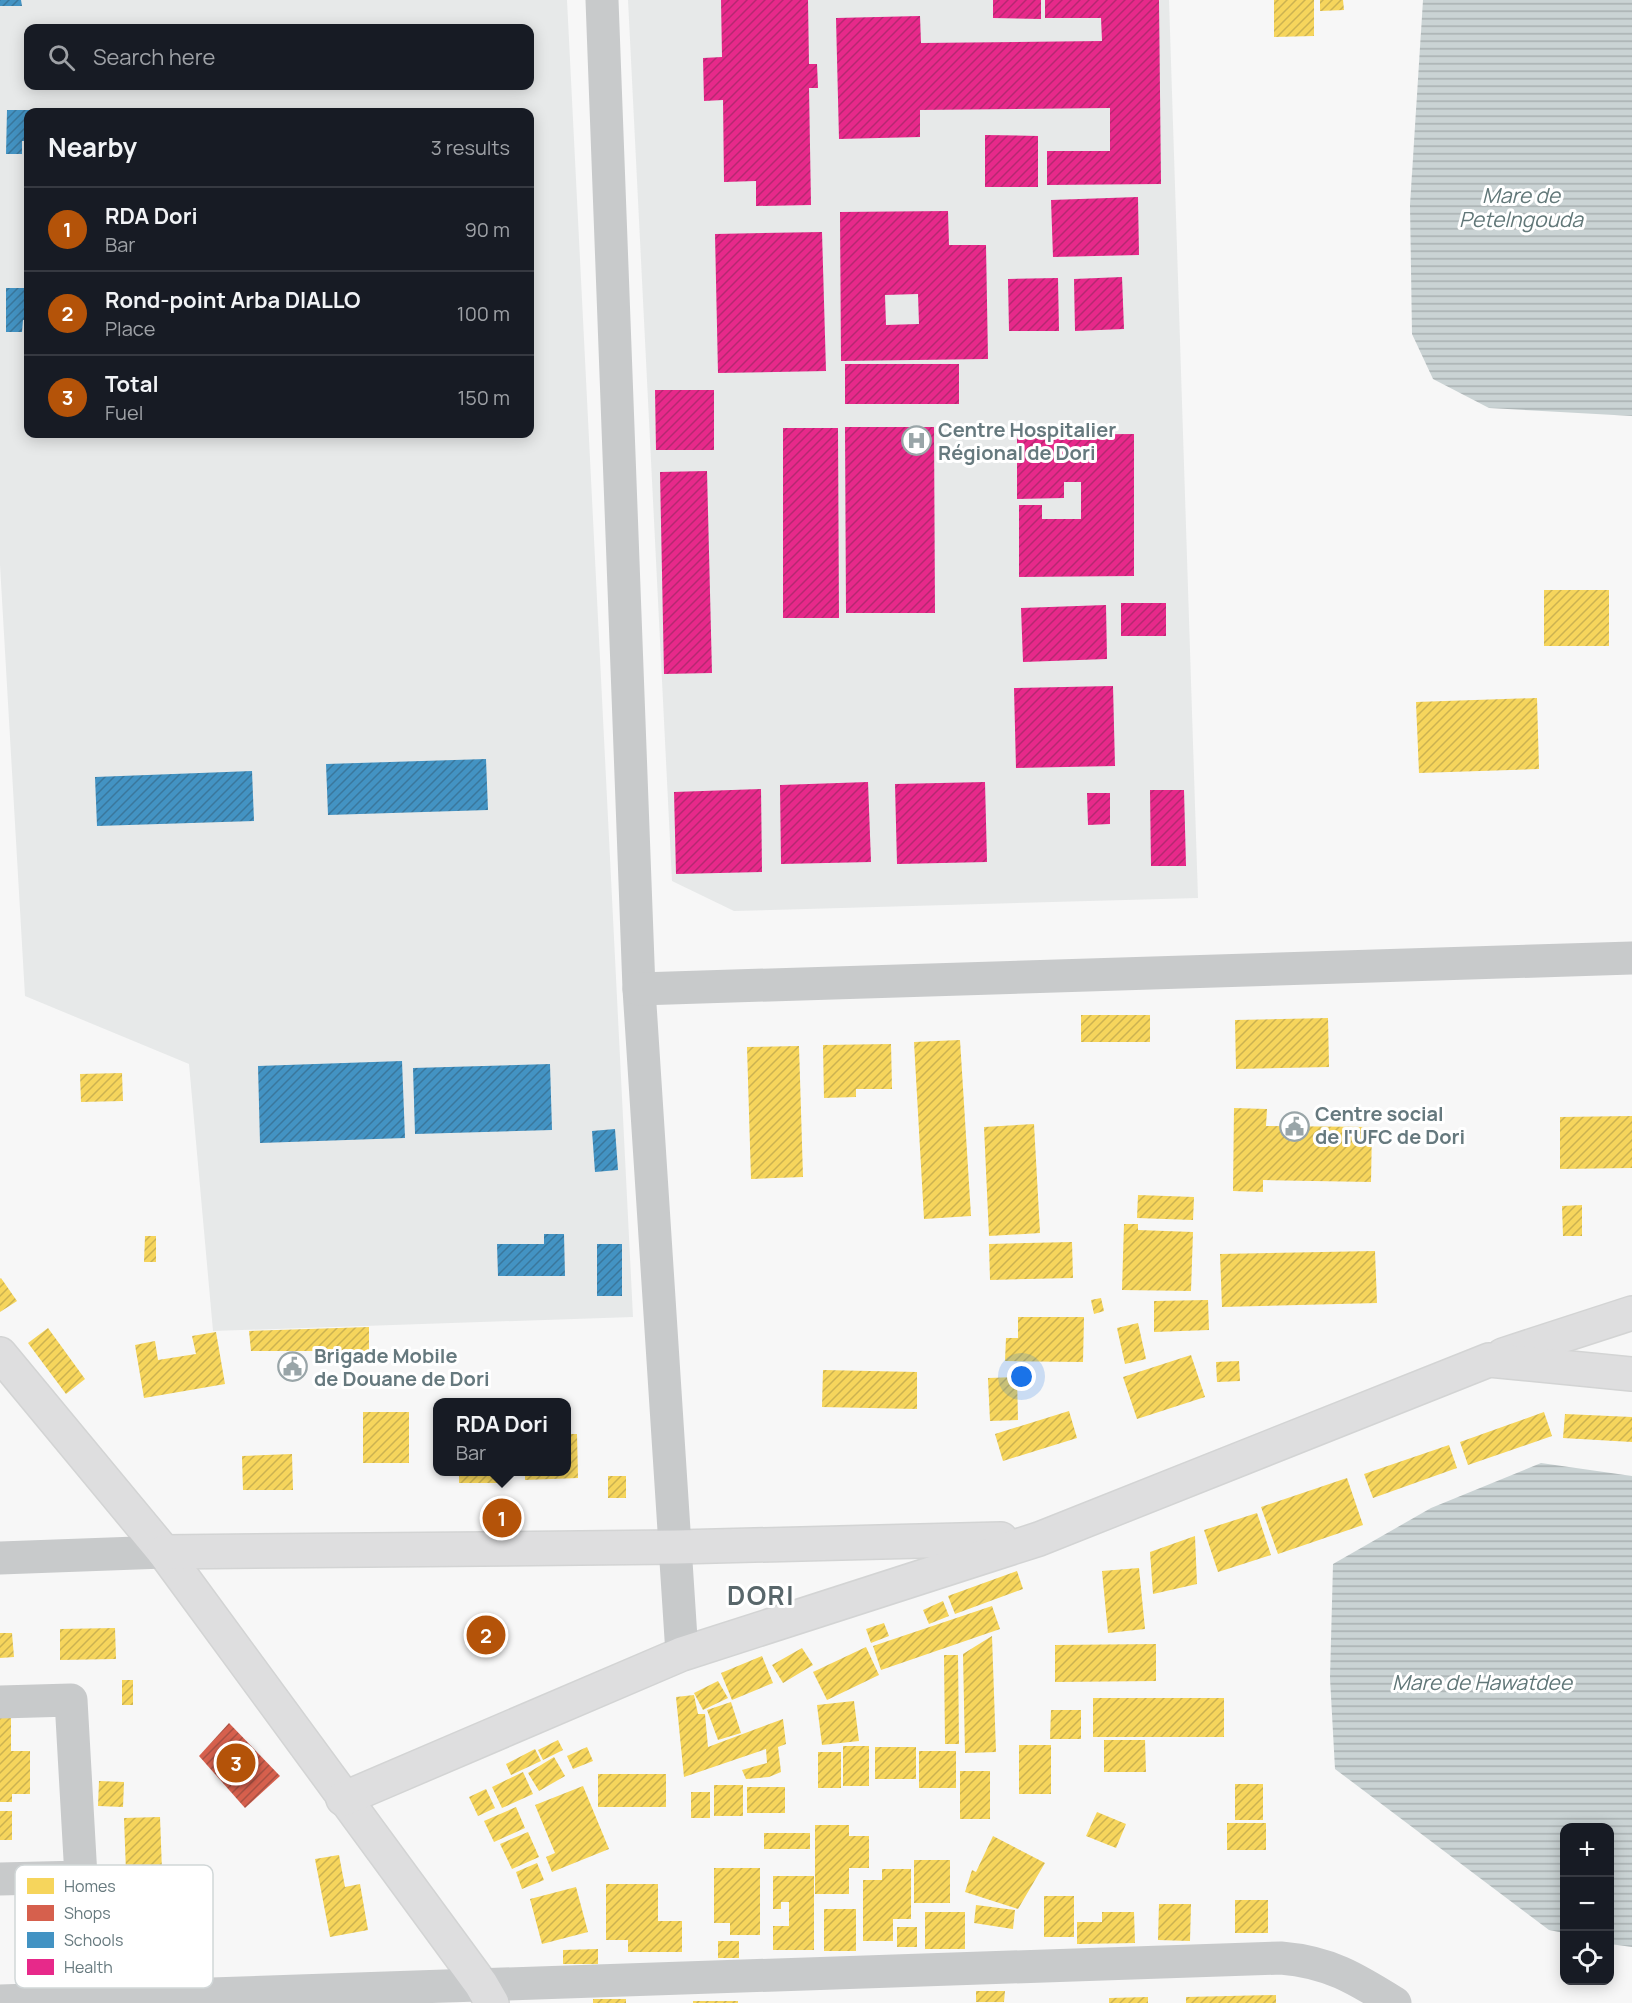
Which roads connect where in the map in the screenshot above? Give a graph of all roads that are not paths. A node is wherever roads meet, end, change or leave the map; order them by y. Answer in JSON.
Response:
{"nodes":[{"id":1,"x":602,"y":0,"type":"edge"},
{"id":2,"x":1632,"y":958,"type":"edge"},
{"id":3,"x":639,"y":989,"type":"junction"},
{"id":4,"x":1632,"y":1313,"type":"edge"},
{"id":5,"x":0,"y":1354,"type":"edge"},
{"id":6,"x":1489,"y":1360,"type":"junction"},
{"id":7,"x":1632,"y":1374,"type":"edge"},
{"id":8,"x":1039,"y":1539,"type":"junction"},
{"id":9,"x":677,"y":1547,"type":"junction"},
{"id":10,"x":164,"y":1552,"type":"junction"},
{"id":11,"x":0,"y":1558,"type":"edge"},
{"id":12,"x":682,"y":1654,"type":"junction"},
{"id":13,"x":0,"y":1701,"type":"edge"},
{"id":14,"x":343,"y":1799,"type":"junction"},
{"id":15,"x":80,"y":1865,"type":"edge"},
{"id":16,"x":0,"y":1879,"type":"edge"},
{"id":17,"x":15,"y":1879,"type":"edge"},
{"id":18,"x":487,"y":1994,"type":"edge"},
{"id":19,"x":0,"y":2001,"type":"edge"},
{"id":20,"x":1395,"y":2003,"type":"edge"}],
"edges":[{"from":1,"to":3,"type":"street"},
{"from":2,"to":3,"type":"street"},
{"from":3,"to":9,"type":"street"},
{"from":4,"to":6,"type":"main road"},
{"from":5,"to":10,"type":"main road"},
{"from":6,"to":7,"type":"main road"},
{"from":6,"to":8,"type":"main road"},
{"from":8,"to":9,"type":"main road"},
{"from":8,"to":12,"type":"main road"},
{"from":9,"to":10,"type":"main road"},
{"from":9,"to":12,"type":"street"},
{"from":10,"to":11,"type":"street"},
{"from":10,"to":14,"type":"main road"},
{"from":12,"to":14,"type":"main road"},
{"from":13,"to":15,"type":"street"},
{"from":14,"to":18,"type":"main road"},
{"from":16,"to":17,"type":"street"},
{"from":18,"to":19,"type":"street"},
{"from":18,"to":20,"type":"street"}]}
